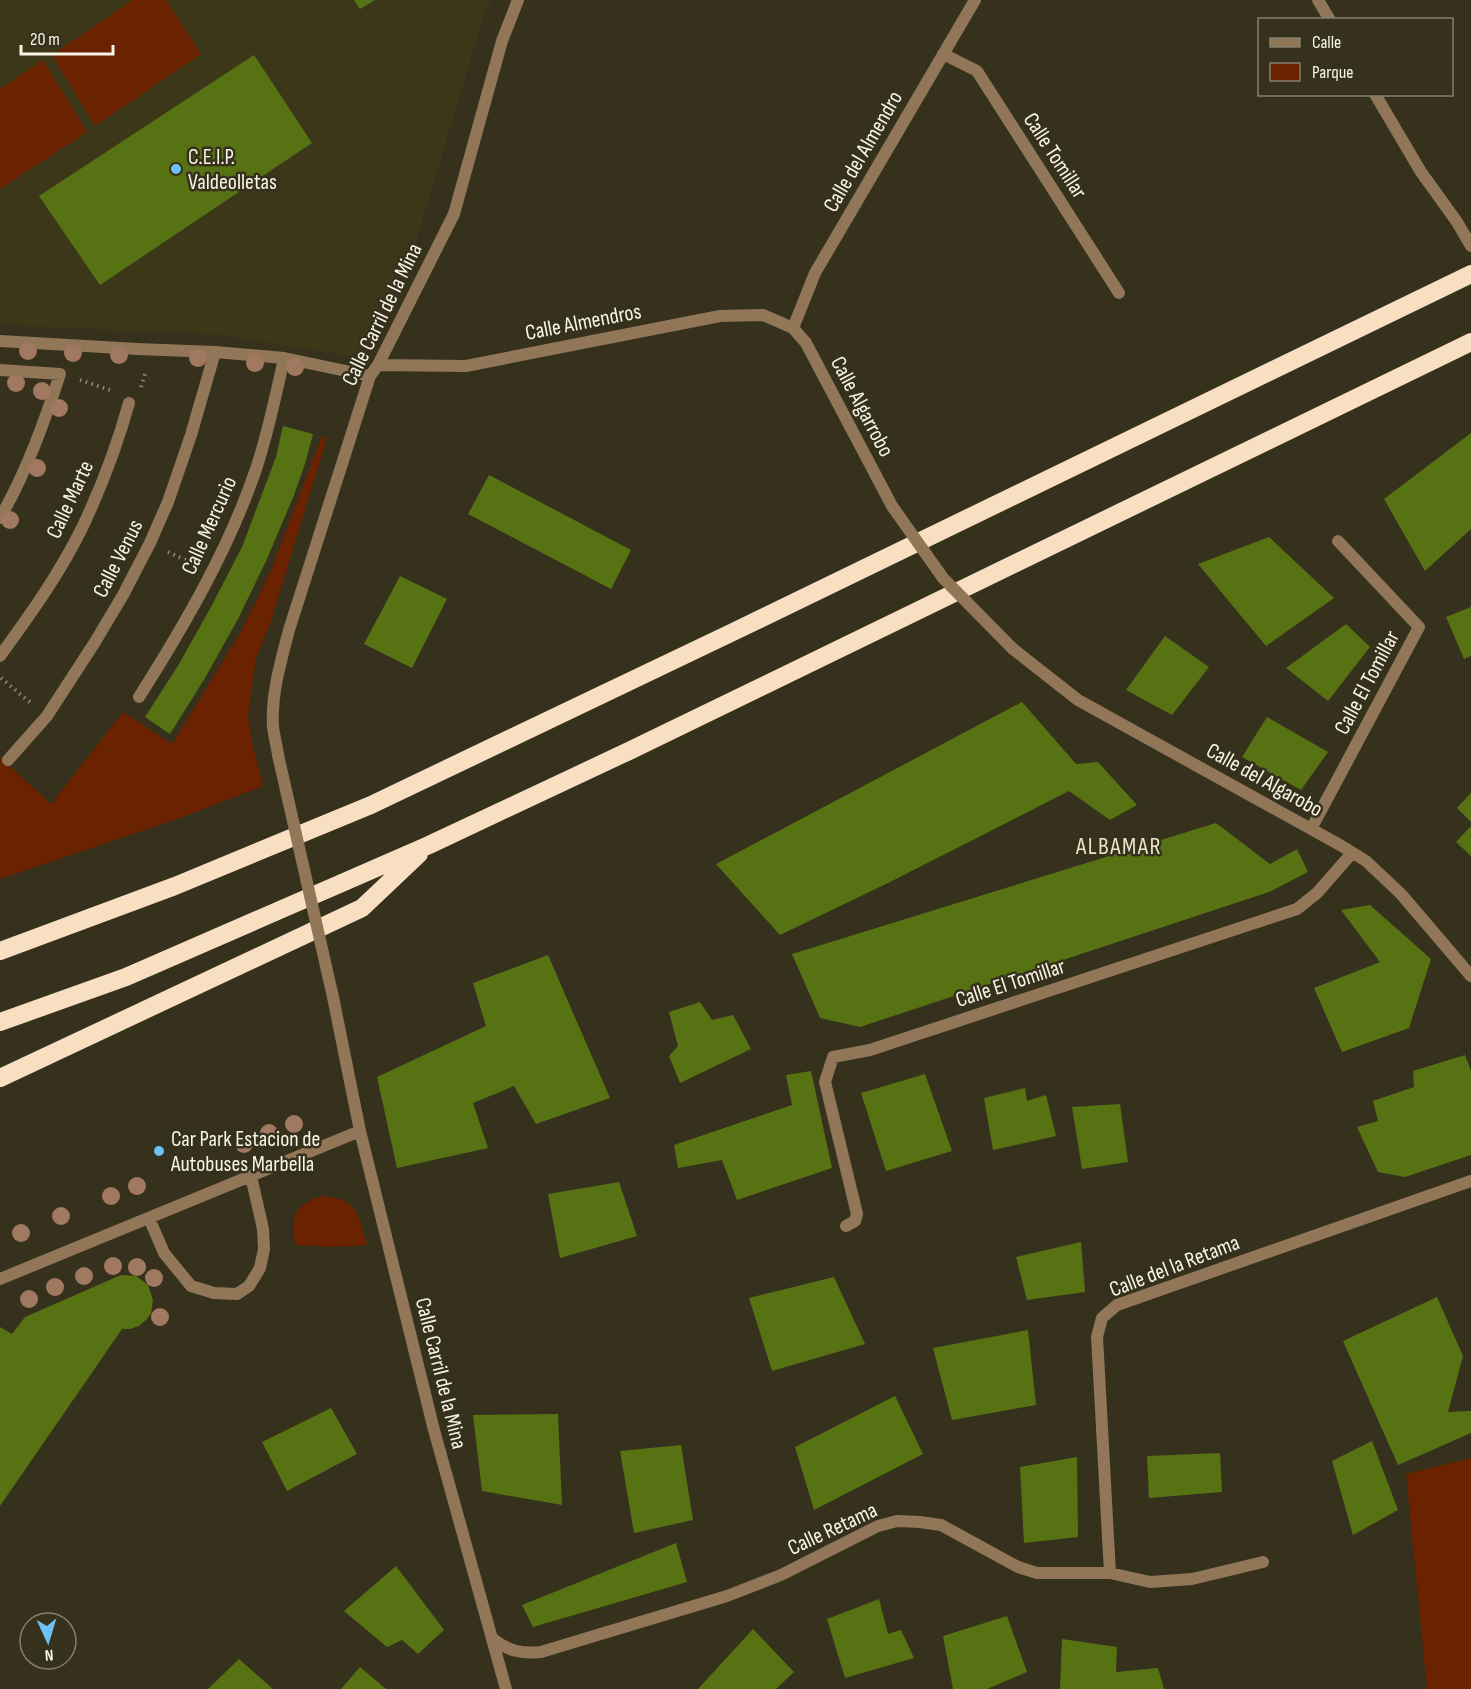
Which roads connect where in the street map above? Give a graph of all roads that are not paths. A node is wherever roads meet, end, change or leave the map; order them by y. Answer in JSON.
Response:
{"nodes":[{"id":1,"x":518,"y":0,"type":"edge"},
{"id":2,"x":975,"y":0,"type":"edge"},
{"id":3,"x":1318,"y":0,"type":"edge"},
{"id":4,"x":1329,"y":18,"type":"edge"},
{"id":5,"x":943,"y":54,"type":"junction"},
{"id":6,"x":1376,"y":96,"type":"edge"},
{"id":7,"x":1471,"y":246,"type":"edge"},
{"id":8,"x":1471,"y":274,"type":"edge"},
{"id":9,"x":1119,"y":293,"type":"dead end"},
{"id":10,"x":794,"y":328,"type":"junction"},
{"id":11,"x":0,"y":340,"type":"edge"},
{"id":12,"x":1471,"y":342,"type":"edge"},
{"id":13,"x":215,"y":352,"type":"junction"},
{"id":14,"x":284,"y":358,"type":"junction"},
{"id":15,"x":378,"y":365,"type":"junction"},
{"id":16,"x":0,"y":370,"type":"edge"},
{"id":17,"x":370,"y":376,"type":"junction"},
{"id":18,"x":129,"y":403,"type":"road end"},
{"id":19,"x":0,"y":518,"type":"edge"},
{"id":20,"x":1338,"y":542,"type":"dead end"},
{"id":21,"x":1013,"y":649,"type":"joint"},
{"id":22,"x":0,"y":656,"type":"edge"},
{"id":23,"x":139,"y":697,"type":"dead end"},
{"id":24,"x":8,"y":760,"type":"dead end"},
{"id":25,"x":1311,"y":829,"type":"junction"},
{"id":26,"x":429,"y":845,"type":"junction"},
{"id":27,"x":1352,"y":853,"type":"junction"},
{"id":28,"x":32,"y":940,"type":"junction"},
{"id":29,"x":0,"y":944,"type":"edge"},
{"id":30,"x":0,"y":951,"type":"edge"},
{"id":31,"x":1471,"y":976,"type":"edge"},
{"id":32,"x":0,"y":1022,"type":"edge"},
{"id":33,"x":0,"y":1078,"type":"edge"},
{"id":34,"x":360,"y":1131,"type":"junction"},
{"id":35,"x":251,"y":1176,"type":"junction"},
{"id":36,"x":1471,"y":1181,"type":"edge"},
{"id":37,"x":149,"y":1218,"type":"junction"},
{"id":38,"x":846,"y":1226,"type":"dead end"},
{"id":39,"x":0,"y":1279,"type":"edge"},
{"id":40,"x":1263,"y":1562,"type":"dead end"},
{"id":41,"x":1110,"y":1573,"type":"junction"},
{"id":42,"x":493,"y":1639,"type":"junction"},
{"id":43,"x":506,"y":1689,"type":"edge"}],
"edges":[{"from":1,"to":15,"type":"street","name":"Calle Carril de la Mina"},
{"from":2,"to":5,"type":"street","name":"Calle del Almendro"},
{"from":3,"to":4,"type":"street"},
{"from":5,"to":9,"type":"street","name":"Calle Tomillar"},
{"from":5,"to":10,"type":"street","name":"Calle del Almendro"},
{"from":6,"to":7,"type":"street"},
{"from":8,"to":28,"type":"highway"},
{"from":10,"to":15,"type":"street","name":"Calle Almendros"},
{"from":10,"to":21,"type":"street","name":"Calle Algarrobo","bridge":true},
{"from":11,"to":13,"type":"street"},
{"from":12,"to":26,"type":"highway"},
{"from":13,"to":14,"type":"street"},
{"from":13,"to":24,"type":"street","name":"Calle Venus"},
{"from":14,"to":17,"type":"street"},
{"from":14,"to":23,"type":"street","name":"Calle Mercurio"},
{"from":15,"to":17,"type":"street","name":"Calle Carril de la Mina"},
{"from":16,"to":19,"type":"street"},
{"from":17,"to":34,"type":"street","name":"Calle Carril de la Mina","bridge":true},
{"from":18,"to":22,"type":"street","name":"Calle Marte"},
{"from":20,"to":25,"type":"street","name":"Calle El Tomillar"},
{"from":21,"to":25,"type":"street","name":"Calle del Algarobo"},
{"from":25,"to":27,"type":"street","name":"Calle del Algarobo"},
{"from":26,"to":32,"type":"highway"},
{"from":26,"to":33,"type":"highway"},
{"from":27,"to":31,"type":"street","name":"Calle del Algarobo"},
{"from":27,"to":38,"type":"street","name":"Calle El Tomillar"},
{"from":28,"to":29,"type":"highway"},
{"from":28,"to":30,"type":"highway"},
{"from":34,"to":35,"type":"street"},
{"from":34,"to":42,"type":"street","name":"Calle Carril de la Mina"},
{"from":35,"to":37,"type":"street"},
{"from":35,"to":37,"type":"street"},
{"from":36,"to":41,"type":"street","name":"Calle del la Retama"},
{"from":37,"to":39,"type":"street"},
{"from":40,"to":41,"type":"street","name":"Calle Retama"},
{"from":41,"to":42,"type":"street","name":"Calle Retama"},
{"from":42,"to":43,"type":"street","name":"Calle Carril de la Mina"}]}
